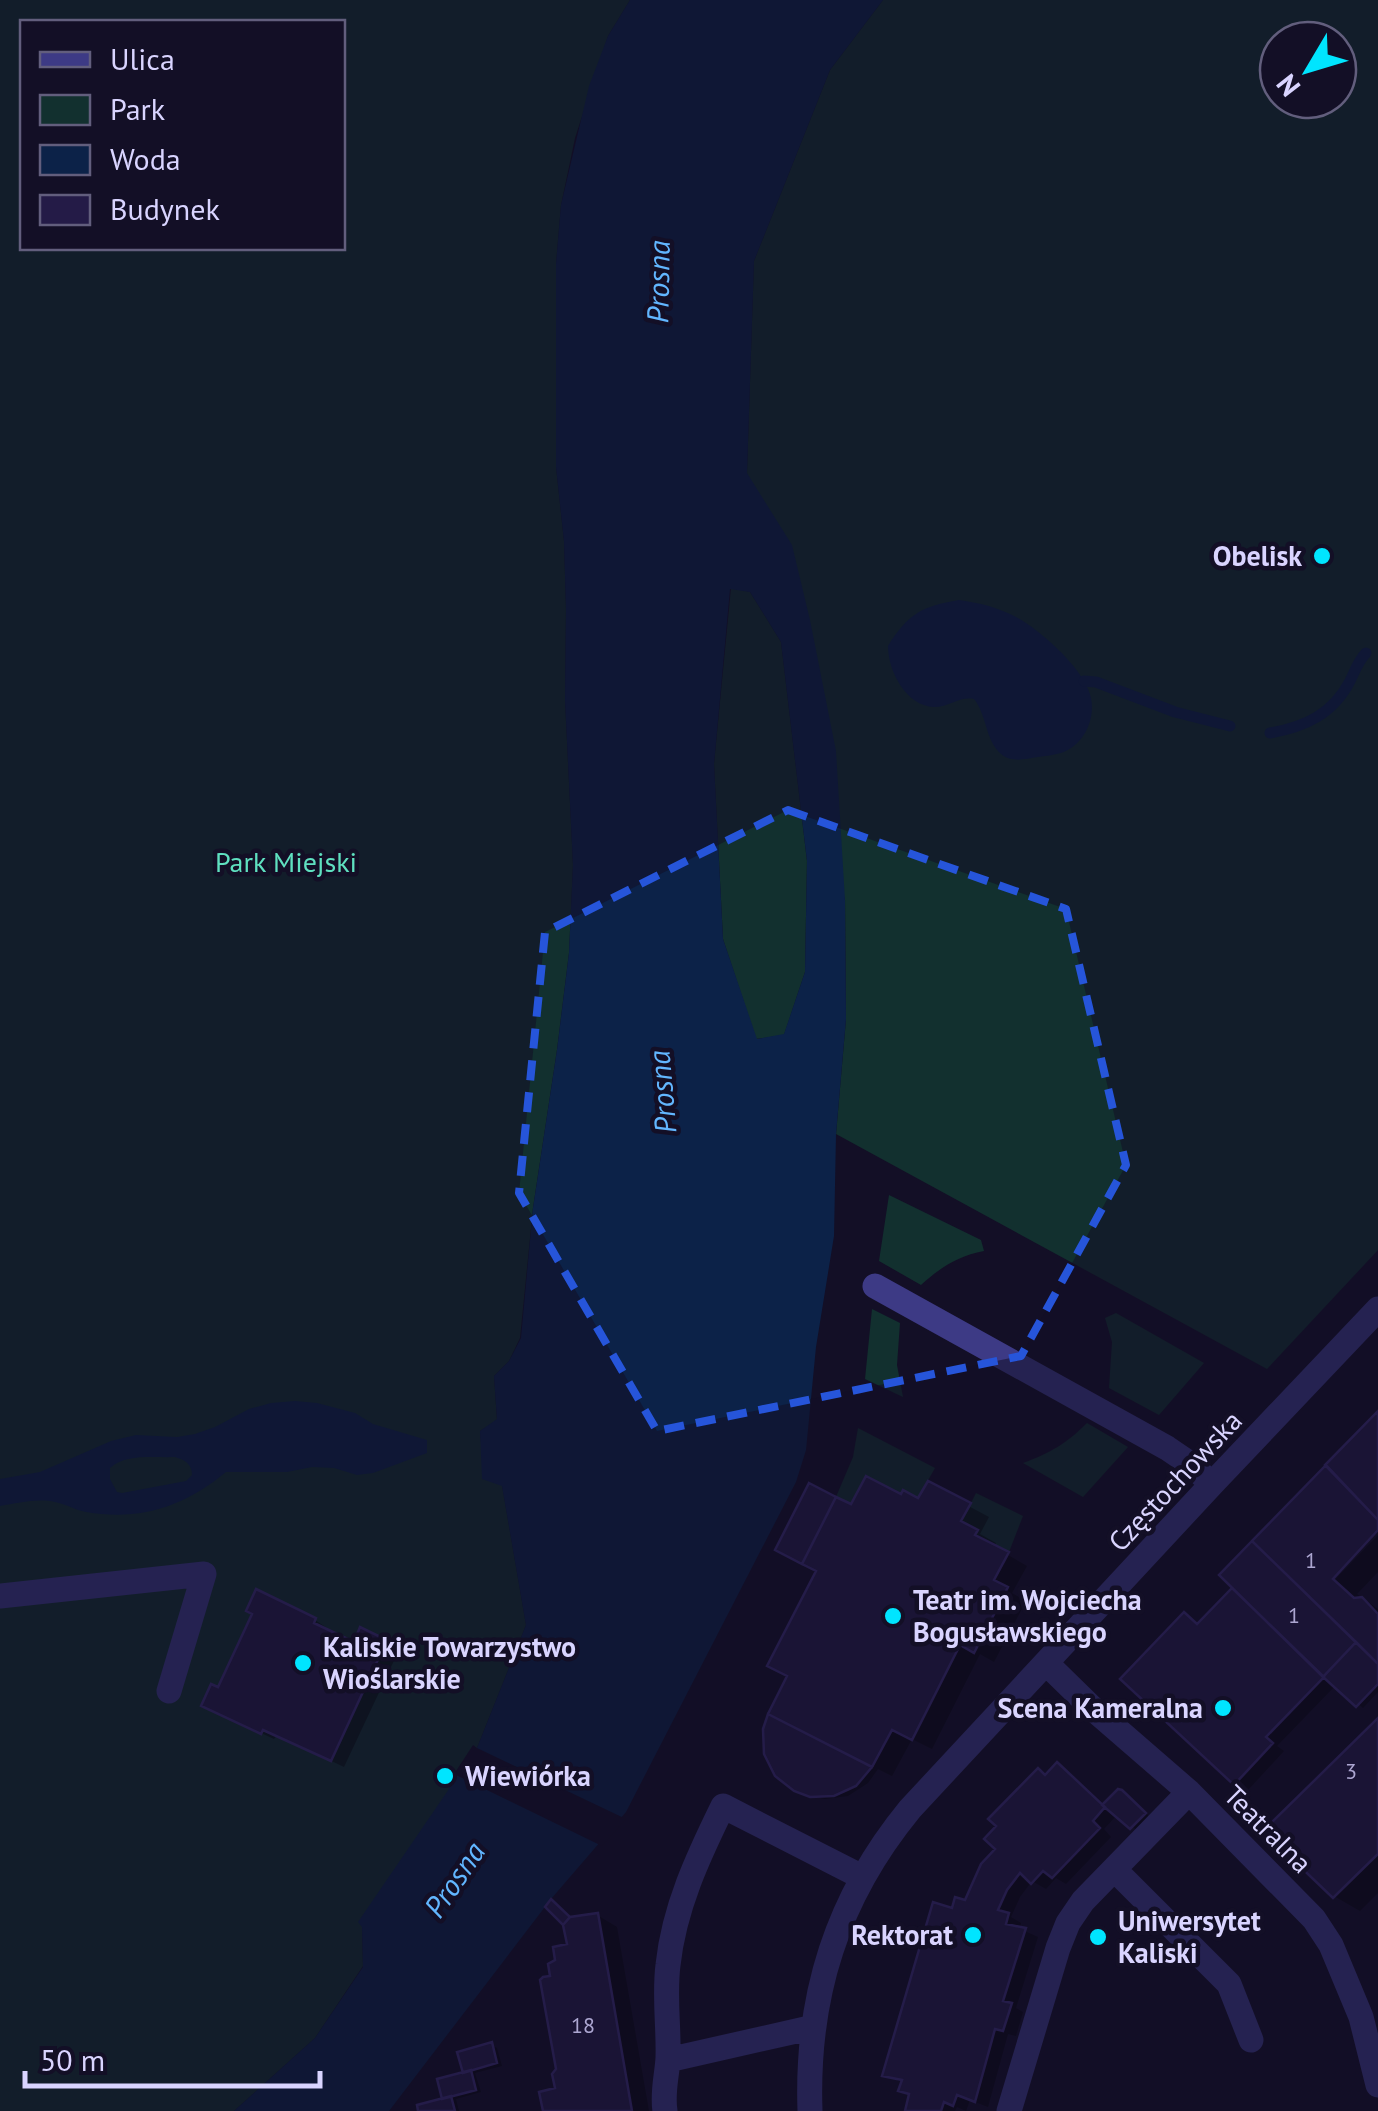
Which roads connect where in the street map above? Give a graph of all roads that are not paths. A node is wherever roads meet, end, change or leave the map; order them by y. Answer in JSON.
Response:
{"nodes":[{"id":1,"x":875,"y":1286,"type":"dead end"},
{"id":2,"x":1378,"y":1309,"type":"edge"},
{"id":3,"x":1212,"y":1484,"type":"junction"},
{"id":4,"x":0,"y":1596,"type":"edge"},
{"id":5,"x":1046,"y":1663,"type":"junction"},
{"id":6,"x":169,"y":1691,"type":"dead end"},
{"id":7,"x":1189,"y":1792,"type":"junction"},
{"id":8,"x":1114,"y":1870,"type":"junction"},
{"id":9,"x":862,"y":1877,"type":"junction"},
{"id":10,"x":814,"y":2027,"type":"junction"},
{"id":11,"x":1251,"y":2040,"type":"dead end"},
{"id":12,"x":668,"y":2060,"type":"junction"},
{"id":13,"x":1378,"y":2085,"type":"edge"},
{"id":14,"x":665,"y":2111,"type":"edge"},
{"id":15,"x":810,"y":2111,"type":"edge"},
{"id":16,"x":1009,"y":2111,"type":"edge"}],
"edges":[{"from":1,"to":3,"type":"street"},
{"from":2,"to":3,"type":"street","name":"Częstochowska"},
{"from":3,"to":5,"type":"street","name":"Częstochowska"},
{"from":4,"to":6,"type":"street"},
{"from":5,"to":7,"type":"street","name":"Teatralna"},
{"from":5,"to":9,"type":"street","name":"Częstochowska"},
{"from":7,"to":8,"type":"street"},
{"from":7,"to":13,"type":"street","name":"Teatralna"},
{"from":8,"to":11,"type":"street"},
{"from":8,"to":16,"type":"street"},
{"from":9,"to":10,"type":"street","name":"Częstochowska"},
{"from":9,"to":12,"type":"street"},
{"from":10,"to":12,"type":"street"},
{"from":10,"to":15,"type":"street","name":"Częstochowska"},
{"from":12,"to":14,"type":"street"}]}
